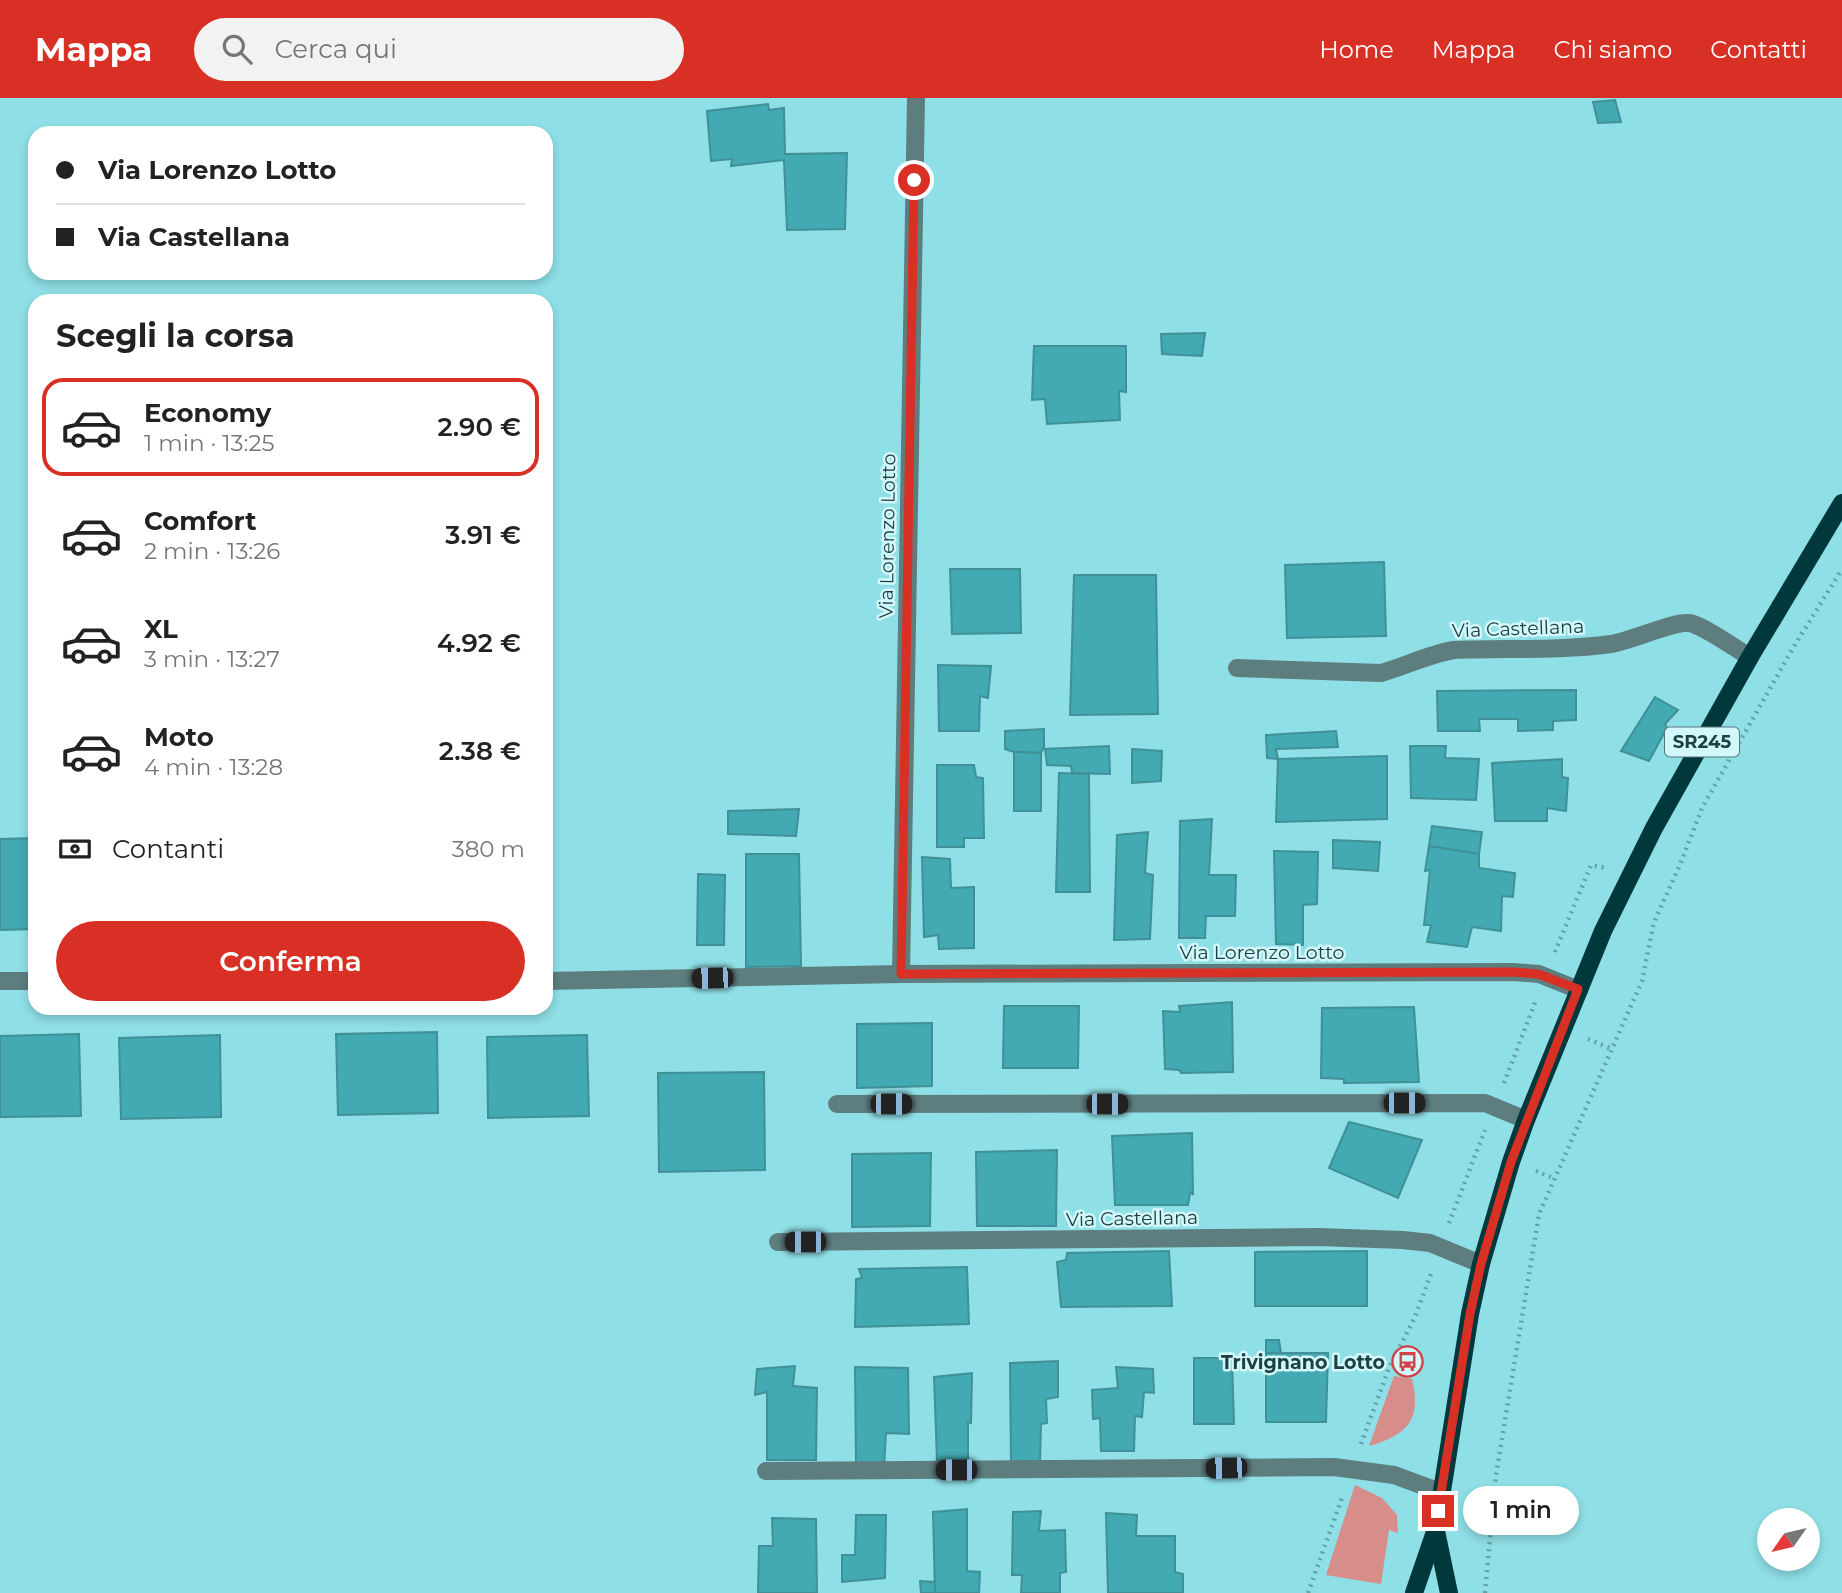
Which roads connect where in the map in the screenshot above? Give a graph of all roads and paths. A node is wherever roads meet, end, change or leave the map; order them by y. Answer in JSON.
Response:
{"nodes":[{"id":1,"x":916,"y":98,"type":"edge"},
{"id":2,"x":1842,"y":503,"type":"edge"},
{"id":3,"x":1842,"y":569,"type":"edge"},
{"id":4,"x":1750,"y":657,"type":"junction"},
{"id":5,"x":1237,"y":668,"type":"dead end"},
{"id":6,"x":1630,"y":875,"type":"junction"},
{"id":7,"x":901,"y":974,"type":"junction"},
{"id":8,"x":1545,"y":976,"type":"junction"},
{"id":9,"x":0,"y":981,"type":"edge"},
{"id":10,"x":28,"y":981,"type":"edge"},
{"id":11,"x":553,"y":981,"type":"edge"},
{"id":12,"x":1578,"y":989,"type":"junction"},
{"id":13,"x":837,"y":1104,"type":"dead end"},
{"id":14,"x":1495,"y":1107,"type":"junction"},
{"id":15,"x":1526,"y":1119,"type":"junction"},
{"id":16,"x":778,"y":1242,"type":"dead end"},
{"id":17,"x":1441,"y":1247,"type":"junction"},
{"id":18,"x":1481,"y":1264,"type":"junction"},
{"id":19,"x":1357,"y":1454,"type":"dead end"},
{"id":20,"x":766,"y":1471,"type":"dead end"},
{"id":21,"x":1347,"y":1484,"type":"dead end"},
{"id":22,"x":1440,"y":1492,"type":"junction"},
{"id":23,"x":1436,"y":1529,"type":"junction"},
{"id":24,"x":1308,"y":1593,"type":"edge"},
{"id":25,"x":1414,"y":1593,"type":"edge"},
{"id":26,"x":1449,"y":1593,"type":"edge"},
{"id":27,"x":1485,"y":1593,"type":"edge"}],
"edges":[{"from":1,"to":7,"type":"street","name":"Via Lorenzo Lotto"},
{"from":2,"to":4,"type":"main road","number":"SR245"},
{"from":3,"to":27,"type":"path"},
{"from":4,"to":5,"type":"street","name":"Via Castellana"},
{"from":4,"to":6,"type":"main road","number":"SR245"},
{"from":6,"to":8,"type":"path"},
{"from":6,"to":12,"type":"main road","number":"SR245"},
{"from":7,"to":8,"type":"street","name":"Via Lorenzo Lotto"},
{"from":7,"to":11,"type":"street","name":"Via Lorenzo Lotto"},
{"from":8,"to":12,"type":"street","name":"Via Lorenzo Lotto"},
{"from":8,"to":14,"type":"path"},
{"from":9,"to":10,"type":"street"},
{"from":12,"to":15,"type":"main road","number":"SR245"},
{"from":13,"to":14,"type":"street"},
{"from":14,"to":15,"type":"street"},
{"from":14,"to":17,"type":"path"},
{"from":15,"to":18,"type":"main road","number":"SR245"},
{"from":16,"to":17,"type":"street","name":"Via Castellana"},
{"from":17,"to":18,"type":"street","name":"Via Castellana"},
{"from":17,"to":19,"type":"path"},
{"from":18,"to":22,"type":"main road","number":"SR245"},
{"from":20,"to":22,"type":"street"},
{"from":21,"to":24,"type":"path"},
{"from":22,"to":23,"type":"main road","number":"SR245"},
{"from":23,"to":25,"type":"main road","number":"SR245"},
{"from":23,"to":26,"type":"main road","number":"SR245"}]}
